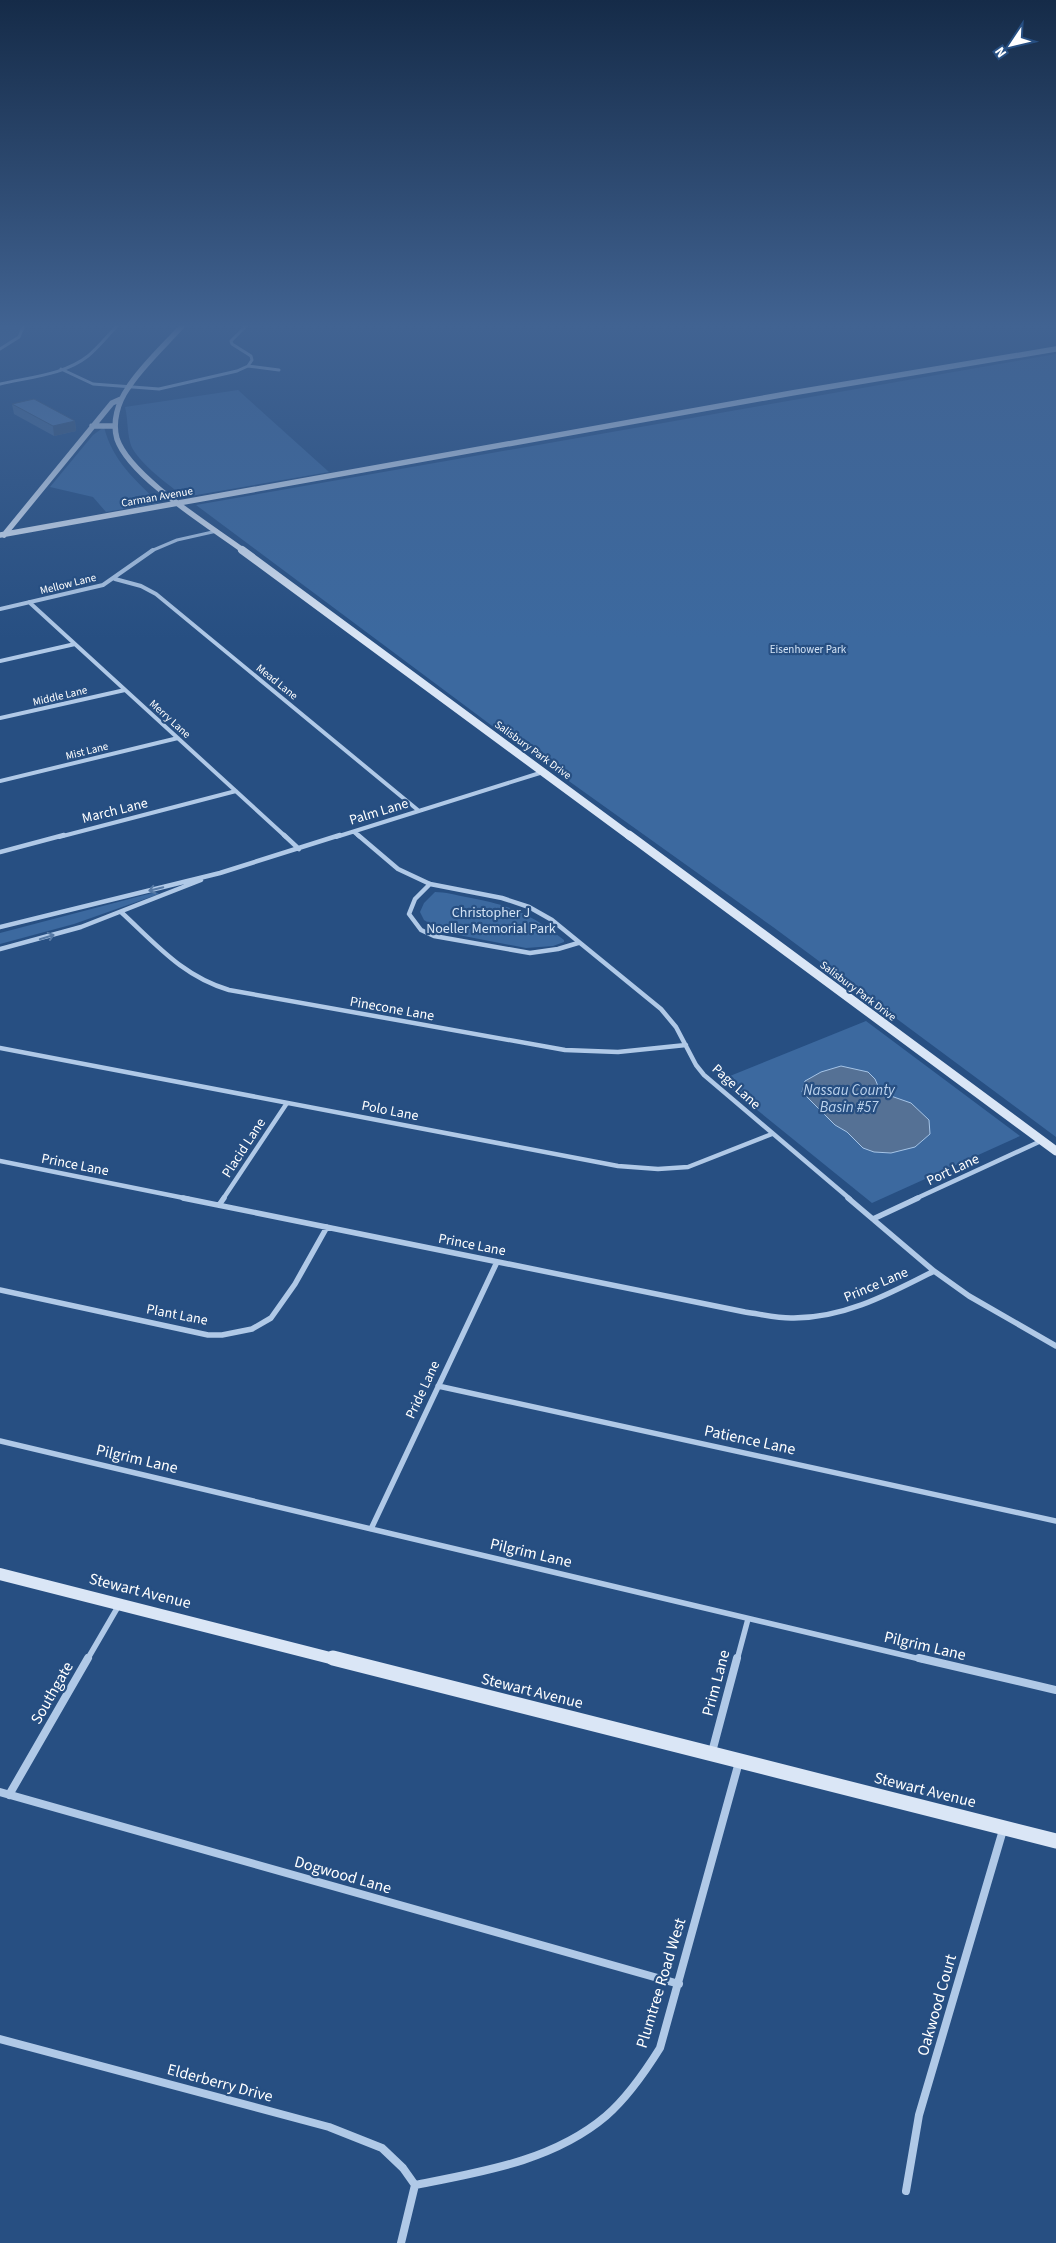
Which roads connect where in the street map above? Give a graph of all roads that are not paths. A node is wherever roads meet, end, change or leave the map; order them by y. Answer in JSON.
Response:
{"nodes":[{"id":1,"x":89,"y":430,"type":"edge"},
{"id":2,"x":115,"y":430,"type":"edge"},
{"id":3,"x":591,"y":430,"type":"edge"},
{"id":4,"x":180,"y":503,"type":"junction"},
{"id":5,"x":218,"y":531,"type":"junction"},
{"id":6,"x":2,"y":535,"type":"edge"},
{"id":7,"x":115,"y":579,"type":"junction"},
{"id":8,"x":29,"y":602,"type":"junction"},
{"id":9,"x":0,"y":608,"type":"edge"},
{"id":10,"x":75,"y":644,"type":"junction"},
{"id":11,"x":0,"y":661,"type":"edge"},
{"id":12,"x":125,"y":690,"type":"junction"},
{"id":13,"x":0,"y":718,"type":"edge"},
{"id":14,"x":178,"y":738,"type":"junction"},
{"id":15,"x":544,"y":772,"type":"junction"},
{"id":16,"x":0,"y":782,"type":"edge"},
{"id":17,"x":236,"y":791,"type":"junction"},
{"id":18,"x":419,"y":811,"type":"junction"},
{"id":19,"x":354,"y":832,"type":"junction"},
{"id":20,"x":299,"y":849,"type":"junction"},
{"id":21,"x":0,"y":852,"type":"edge"},
{"id":22,"x":220,"y":873,"type":"junction"},
{"id":23,"x":430,"y":884,"type":"junction"},
{"id":24,"x":121,"y":912,"type":"junction"},
{"id":25,"x":0,"y":927,"type":"edge"},
{"id":26,"x":578,"y":943,"type":"junction"},
{"id":27,"x":0,"y":949,"type":"edge"},
{"id":28,"x":686,"y":1045,"type":"junction"},
{"id":29,"x":0,"y":1048,"type":"edge"},
{"id":30,"x":287,"y":1103,"type":"junction"},
{"id":31,"x":772,"y":1134,"type":"junction"},
{"id":32,"x":1042,"y":1141,"type":"junction"},
{"id":33,"x":1056,"y":1151,"type":"edge"},
{"id":34,"x":0,"y":1162,"type":"edge"},
{"id":35,"x":219,"y":1205,"type":"junction"},
{"id":36,"x":873,"y":1219,"type":"junction"},
{"id":37,"x":327,"y":1227,"type":"junction"},
{"id":38,"x":497,"y":1262,"type":"junction"},
{"id":39,"x":934,"y":1271,"type":"junction"},
{"id":40,"x":0,"y":1290,"type":"edge"},
{"id":41,"x":1056,"y":1346,"type":"edge"},
{"id":42,"x":438,"y":1386,"type":"junction"},
{"id":43,"x":0,"y":1441,"type":"edge"},
{"id":44,"x":1056,"y":1521,"type":"edge"},
{"id":45,"x":371,"y":1529,"type":"junction"},
{"id":46,"x":0,"y":1574,"type":"edge"},
{"id":47,"x":119,"y":1604,"type":"junction"},
{"id":48,"x":748,"y":1619,"type":"junction"},
{"id":49,"x":1056,"y":1690,"type":"edge"},
{"id":50,"x":711,"y":1755,"type":"junction"},
{"id":51,"x":739,"y":1762,"type":"junction"},
{"id":52,"x":0,"y":1792,"type":"edge"},
{"id":53,"x":10,"y":1795,"type":"junction"},
{"id":54,"x":1004,"y":1828,"type":"junction"},
{"id":55,"x":1056,"y":1841,"type":"edge"},
{"id":56,"x":679,"y":1984,"type":"junction"},
{"id":57,"x":0,"y":2039,"type":"edge"},
{"id":58,"x":415,"y":2185,"type":"junction"},
{"id":59,"x":906,"y":2191,"type":"dead end"},
{"id":60,"x":401,"y":2243,"type":"edge"}],
"edges":[{"from":1,"to":6,"type":"main road"},
{"from":2,"to":4,"type":"main road","name":"Salisbury Park Drive"},
{"from":3,"to":4,"type":"main road","name":"Carman Avenue"},
{"from":4,"to":5,"type":"main road","name":"Salisbury Park Drive"},
{"from":4,"to":6,"type":"main road","name":"Carman Avenue"},
{"from":5,"to":7,"type":"street","name":"Mellow Lane"},
{"from":5,"to":15,"type":"main road","name":"Salisbury Park Drive"},
{"from":7,"to":8,"type":"street","name":"Mellow Lane"},
{"from":7,"to":18,"type":"street","name":"Mead Lane"},
{"from":8,"to":9,"type":"street","name":"Mellow Lane"},
{"from":8,"to":10,"type":"street","name":"Merry Lane"},
{"from":10,"to":11,"type":"street"},
{"from":10,"to":12,"type":"street","name":"Merry Lane"},
{"from":12,"to":13,"type":"street","name":"Middle Lane"},
{"from":12,"to":14,"type":"street","name":"Merry Lane"},
{"from":14,"to":16,"type":"street","name":"Mist Lane"},
{"from":14,"to":17,"type":"street","name":"Merry Lane"},
{"from":15,"to":18,"type":"street","name":"Palm Lane"},
{"from":15,"to":32,"type":"main road","name":"Salisbury Park Drive"},
{"from":17,"to":20,"type":"street","name":"Merry Lane"},
{"from":17,"to":21,"type":"street","name":"March Lane"},
{"from":18,"to":19,"type":"street","name":"Palm Lane"},
{"from":19,"to":20,"type":"street","name":"Palm Lane"},
{"from":19,"to":23,"type":"street","name":"Page Lane"},
{"from":20,"to":22,"type":"street","name":"Palm Lane"},
{"from":22,"to":24,"type":"street","name":"Palm Lane"},
{"from":22,"to":25,"type":"street","name":"Palm Lane","one_way":true},
{"from":23,"to":26,"type":"street","name":"Page Lane"},
{"from":23,"to":26,"type":"street"},
{"from":27,"to":24,"type":"street","name":"Palm Lane","one_way":true},
{"from":24,"to":28,"type":"street","name":"Pinecone Lane"},
{"from":26,"to":28,"type":"street","name":"Page Lane"},
{"from":28,"to":31,"type":"street","name":"Page Lane"},
{"from":29,"to":30,"type":"street","name":"Polo Lane"},
{"from":30,"to":31,"type":"street","name":"Polo Lane"},
{"from":30,"to":35,"type":"street","name":"Placid Lane"},
{"from":31,"to":36,"type":"street","name":"Page Lane"},
{"from":32,"to":33,"type":"main road","name":"Salisbury Park Drive"},
{"from":32,"to":36,"type":"street","name":"Port Lane"},
{"from":34,"to":35,"type":"street","name":"Prince Lane"},
{"from":35,"to":37,"type":"street","name":"Prince Lane"},
{"from":36,"to":39,"type":"street","name":"Page Lane"},
{"from":37,"to":38,"type":"street","name":"Prince Lane"},
{"from":37,"to":40,"type":"street","name":"Plant Lane"},
{"from":38,"to":39,"type":"street","name":"Prince Lane"},
{"from":38,"to":42,"type":"street","name":"Pride Lane"},
{"from":39,"to":41,"type":"street","name":"Page Lane"},
{"from":42,"to":44,"type":"street","name":"Patience Lane"},
{"from":42,"to":45,"type":"street","name":"Pride Lane"},
{"from":43,"to":45,"type":"street","name":"Pilgrim Lane"},
{"from":45,"to":48,"type":"street","name":"Pilgrim Lane"},
{"from":46,"to":47,"type":"main road","name":"Stewart Avenue"},
{"from":47,"to":50,"type":"main road","name":"Stewart Avenue"},
{"from":47,"to":53,"type":"street","name":"Southgate"},
{"from":48,"to":49,"type":"street","name":"Pilgrim Lane"},
{"from":48,"to":50,"type":"street","name":"Prim Lane"},
{"from":50,"to":51,"type":"main road","name":"Stewart Avenue"},
{"from":51,"to":54,"type":"main road","name":"Stewart Avenue"},
{"from":51,"to":56,"type":"street","name":"Plumtree Road West"},
{"from":52,"to":53,"type":"street","name":"Dogwood Lane"},
{"from":53,"to":56,"type":"street","name":"Dogwood Lane"},
{"from":54,"to":55,"type":"main road","name":"Stewart Avenue"},
{"from":54,"to":59,"type":"street","name":"Oakwood Court"},
{"from":56,"to":58,"type":"street","name":"Plumtree Road West"},
{"from":57,"to":58,"type":"street","name":"Elderberry Drive"},
{"from":58,"to":60,"type":"street"}]}
